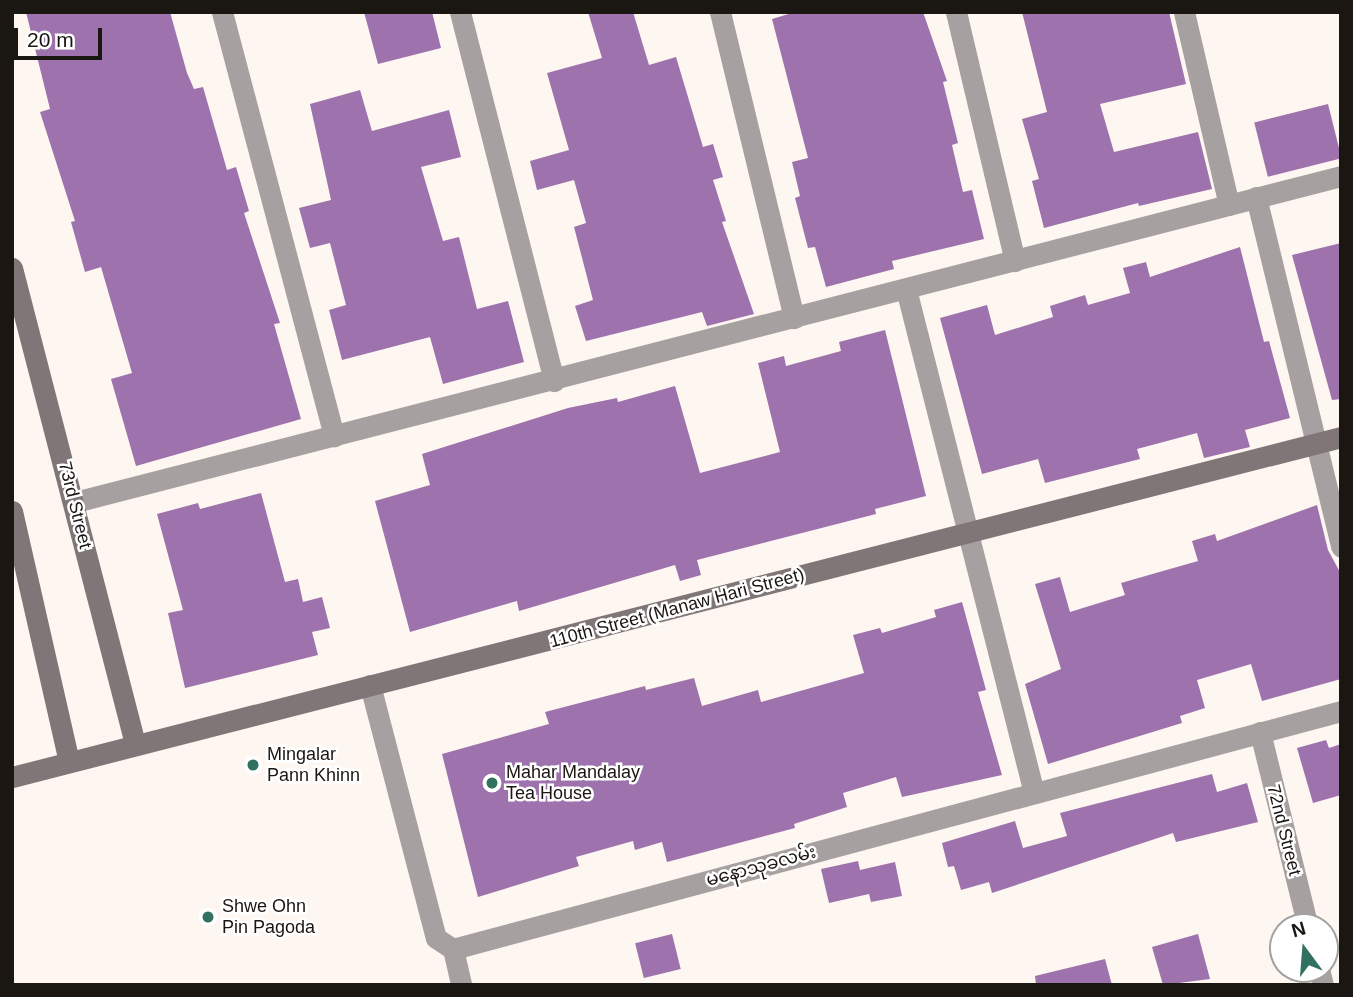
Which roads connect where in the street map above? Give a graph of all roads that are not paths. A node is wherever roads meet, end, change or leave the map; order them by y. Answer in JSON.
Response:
{"nodes":[{"id":1,"x":222,"y":12,"type":"edge"},
{"id":2,"x":460,"y":12,"type":"edge"},
{"id":3,"x":720,"y":12,"type":"edge"},
{"id":4,"x":956,"y":12,"type":"edge"},
{"id":5,"x":1184,"y":12,"type":"edge"},
{"id":6,"x":1341,"y":176,"type":"edge"},
{"id":7,"x":1256,"y":197,"type":"junction"},
{"id":8,"x":1229,"y":205,"type":"junction"},
{"id":9,"x":1015,"y":261,"type":"junction"},
{"id":10,"x":12,"y":268,"type":"edge"},
{"id":11,"x":906,"y":289,"type":"junction"},
{"id":12,"x":794,"y":318,"type":"junction"},
{"id":13,"x":554,"y":381,"type":"junction"},
{"id":14,"x":334,"y":436,"type":"junction"},
{"id":15,"x":1341,"y":438,"type":"edge"},
{"id":16,"x":1316,"y":444,"type":"junction"},
{"id":17,"x":75,"y":502,"type":"junction"},
{"id":18,"x":12,"y":511,"type":"edge"},
{"id":19,"x":967,"y":531,"type":"junction"},
{"id":20,"x":1341,"y":547,"type":"edge"},
{"id":21,"x":370,"y":685,"type":"junction"},
{"id":22,"x":1341,"y":711,"type":"edge"},
{"id":23,"x":1260,"y":732,"type":"junction"},
{"id":24,"x":135,"y":743,"type":"junction"},
{"id":25,"x":69,"y":761,"type":"junction"},
{"id":26,"x":12,"y":777,"type":"edge"},
{"id":27,"x":1034,"y":793,"type":"junction"},
{"id":28,"x":1305,"y":913,"type":"edge"},
{"id":29,"x":453,"y":949,"type":"junction"},
{"id":30,"x":461,"y":985,"type":"edge"}],
"edges":[{"from":1,"to":14,"type":"street"},
{"from":2,"to":13,"type":"street"},
{"from":3,"to":12,"type":"street"},
{"from":4,"to":9,"type":"street"},
{"from":5,"to":8,"type":"street"},
{"from":6,"to":7,"type":"street"},
{"from":7,"to":8,"type":"street"},
{"from":7,"to":16,"type":"street"},
{"from":8,"to":9,"type":"street"},
{"from":9,"to":11,"type":"street"},
{"from":10,"to":17,"type":"main road","name":"73rd Street"},
{"from":11,"to":12,"type":"street"},
{"from":11,"to":19,"type":"street"},
{"from":12,"to":13,"type":"street"},
{"from":13,"to":14,"type":"street"},
{"from":14,"to":17,"type":"street"},
{"from":15,"to":16,"type":"main road","name":"110th Street (Manaw Hari Street)"},
{"from":16,"to":19,"type":"main road","name":"110th Street (Manaw Hari Street)"},
{"from":16,"to":20,"type":"street"},
{"from":17,"to":24,"type":"main road","name":"73rd Street"},
{"from":18,"to":25,"type":"main road"},
{"from":19,"to":21,"type":"main road","name":"110th Street (Manaw Hari Street)"},
{"from":19,"to":27,"type":"street"},
{"from":21,"to":24,"type":"main road","name":"110th Street (Manaw Hari Street)"},
{"from":21,"to":29,"type":"street"},
{"from":22,"to":23,"type":"street","name":"မနောသုခလမ်း"},
{"from":23,"to":27,"type":"street","name":"မနောသုခလမ်း"},
{"from":23,"to":28,"type":"street","name":"72nd Street"},
{"from":24,"to":25,"type":"main road","name":"110th Street (Manaw Hari Street)"},
{"from":25,"to":26,"type":"main road","name":"110th Street (Manaw Hari Street)"},
{"from":27,"to":29,"type":"street","name":"မနောသုခလမ်း"},
{"from":29,"to":30,"type":"street"}]}
